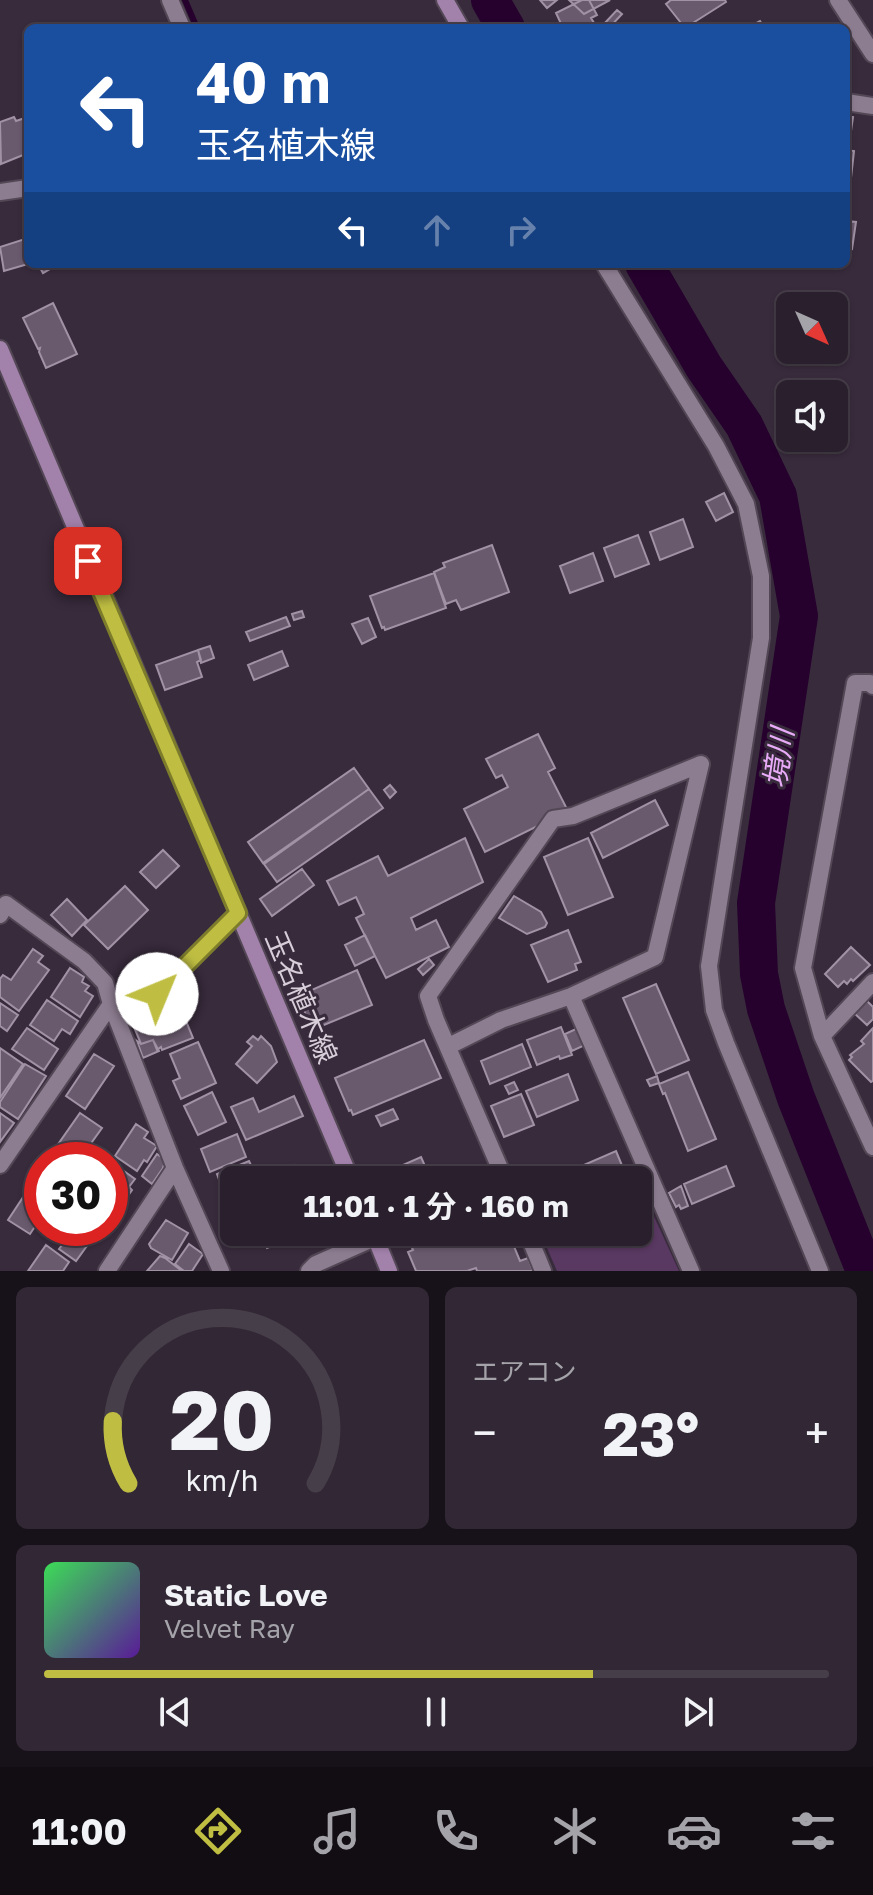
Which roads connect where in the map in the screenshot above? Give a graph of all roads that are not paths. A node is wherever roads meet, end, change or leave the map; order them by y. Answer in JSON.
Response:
{"nodes":[{"id":1,"x":170,"y":0,"type":"edge"},
{"id":2,"x":445,"y":0,"type":"edge"},
{"id":3,"x":838,"y":0,"type":"edge"},
{"id":4,"x":180,"y":24,"type":"edge"},
{"id":5,"x":459,"y":24,"type":"edge"},
{"id":6,"x":866,"y":29,"type":"edge"},
{"id":7,"x":873,"y":54,"type":"edge"},
{"id":8,"x":850,"y":103,"type":"edge"},
{"id":9,"x":873,"y":106,"type":"edge"},
{"id":10,"x":24,"y":189,"type":"edge"},
{"id":11,"x":0,"y":192,"type":"edge"},
{"id":12,"x":606,"y":268,"type":"edge"},
{"id":13,"x":0,"y":349,"type":"edge"},
{"id":14,"x":873,"y":686,"type":"edge"},
{"id":15,"x":238,"y":913,"type":"junction"},
{"id":16,"x":0,"y":915,"type":"edge"},
{"id":17,"x":873,"y":982,"type":"edge"},
{"id":18,"x":571,"y":996,"type":"junction"},
{"id":19,"x":111,"y":1004,"type":"junction"},
{"id":20,"x":822,"y":1036,"type":"junction"},
{"id":21,"x":449,"y":1046,"type":"junction"},
{"id":22,"x":873,"y":1147,"type":"edge"},
{"id":23,"x":0,"y":1165,"type":"edge"},
{"id":24,"x":345,"y":1166,"type":"edge"},
{"id":25,"x":499,"y":1166,"type":"edge"},
{"id":26,"x":175,"y":1168,"type":"junction"},
{"id":27,"x":354,"y":1246,"type":"edge"},
{"id":28,"x":382,"y":1246,"type":"edge"},
{"id":29,"x":533,"y":1246,"type":"edge"},
{"id":30,"x":107,"y":1271,"type":"edge"},
{"id":31,"x":221,"y":1271,"type":"edge"},
{"id":32,"x":309,"y":1271,"type":"edge"},
{"id":33,"x":389,"y":1271,"type":"edge"},
{"id":34,"x":543,"y":1271,"type":"edge"},
{"id":35,"x":691,"y":1271,"type":"edge"},
{"id":36,"x":820,"y":1271,"type":"edge"}],
"edges":[{"from":1,"to":4,"type":"street"},
{"from":2,"to":5,"type":"main road"},
{"from":3,"to":6,"type":"street"},
{"from":6,"to":7,"type":"street"},
{"from":8,"to":9,"type":"street"},
{"from":10,"to":11,"type":"street"},
{"from":12,"to":36,"type":"street"},
{"from":13,"to":15,"type":"main road","name":"玉名植木線"},
{"from":14,"to":20,"type":"street"},
{"from":15,"to":19,"type":"street"},
{"from":15,"to":24,"type":"main road","name":"玉名植木線"},
{"from":16,"to":19,"type":"street"},
{"from":17,"to":20,"type":"street"},
{"from":18,"to":21,"type":"street"},
{"from":18,"to":21,"type":"street"},
{"from":18,"to":35,"type":"street"},
{"from":19,"to":23,"type":"street"},
{"from":19,"to":26,"type":"street"},
{"from":20,"to":22,"type":"street"},
{"from":21,"to":25,"type":"street"},
{"from":26,"to":30,"type":"street"},
{"from":26,"to":31,"type":"street"},
{"from":27,"to":32,"type":"street"},
{"from":28,"to":33,"type":"main road"},
{"from":29,"to":34,"type":"street"}]}
